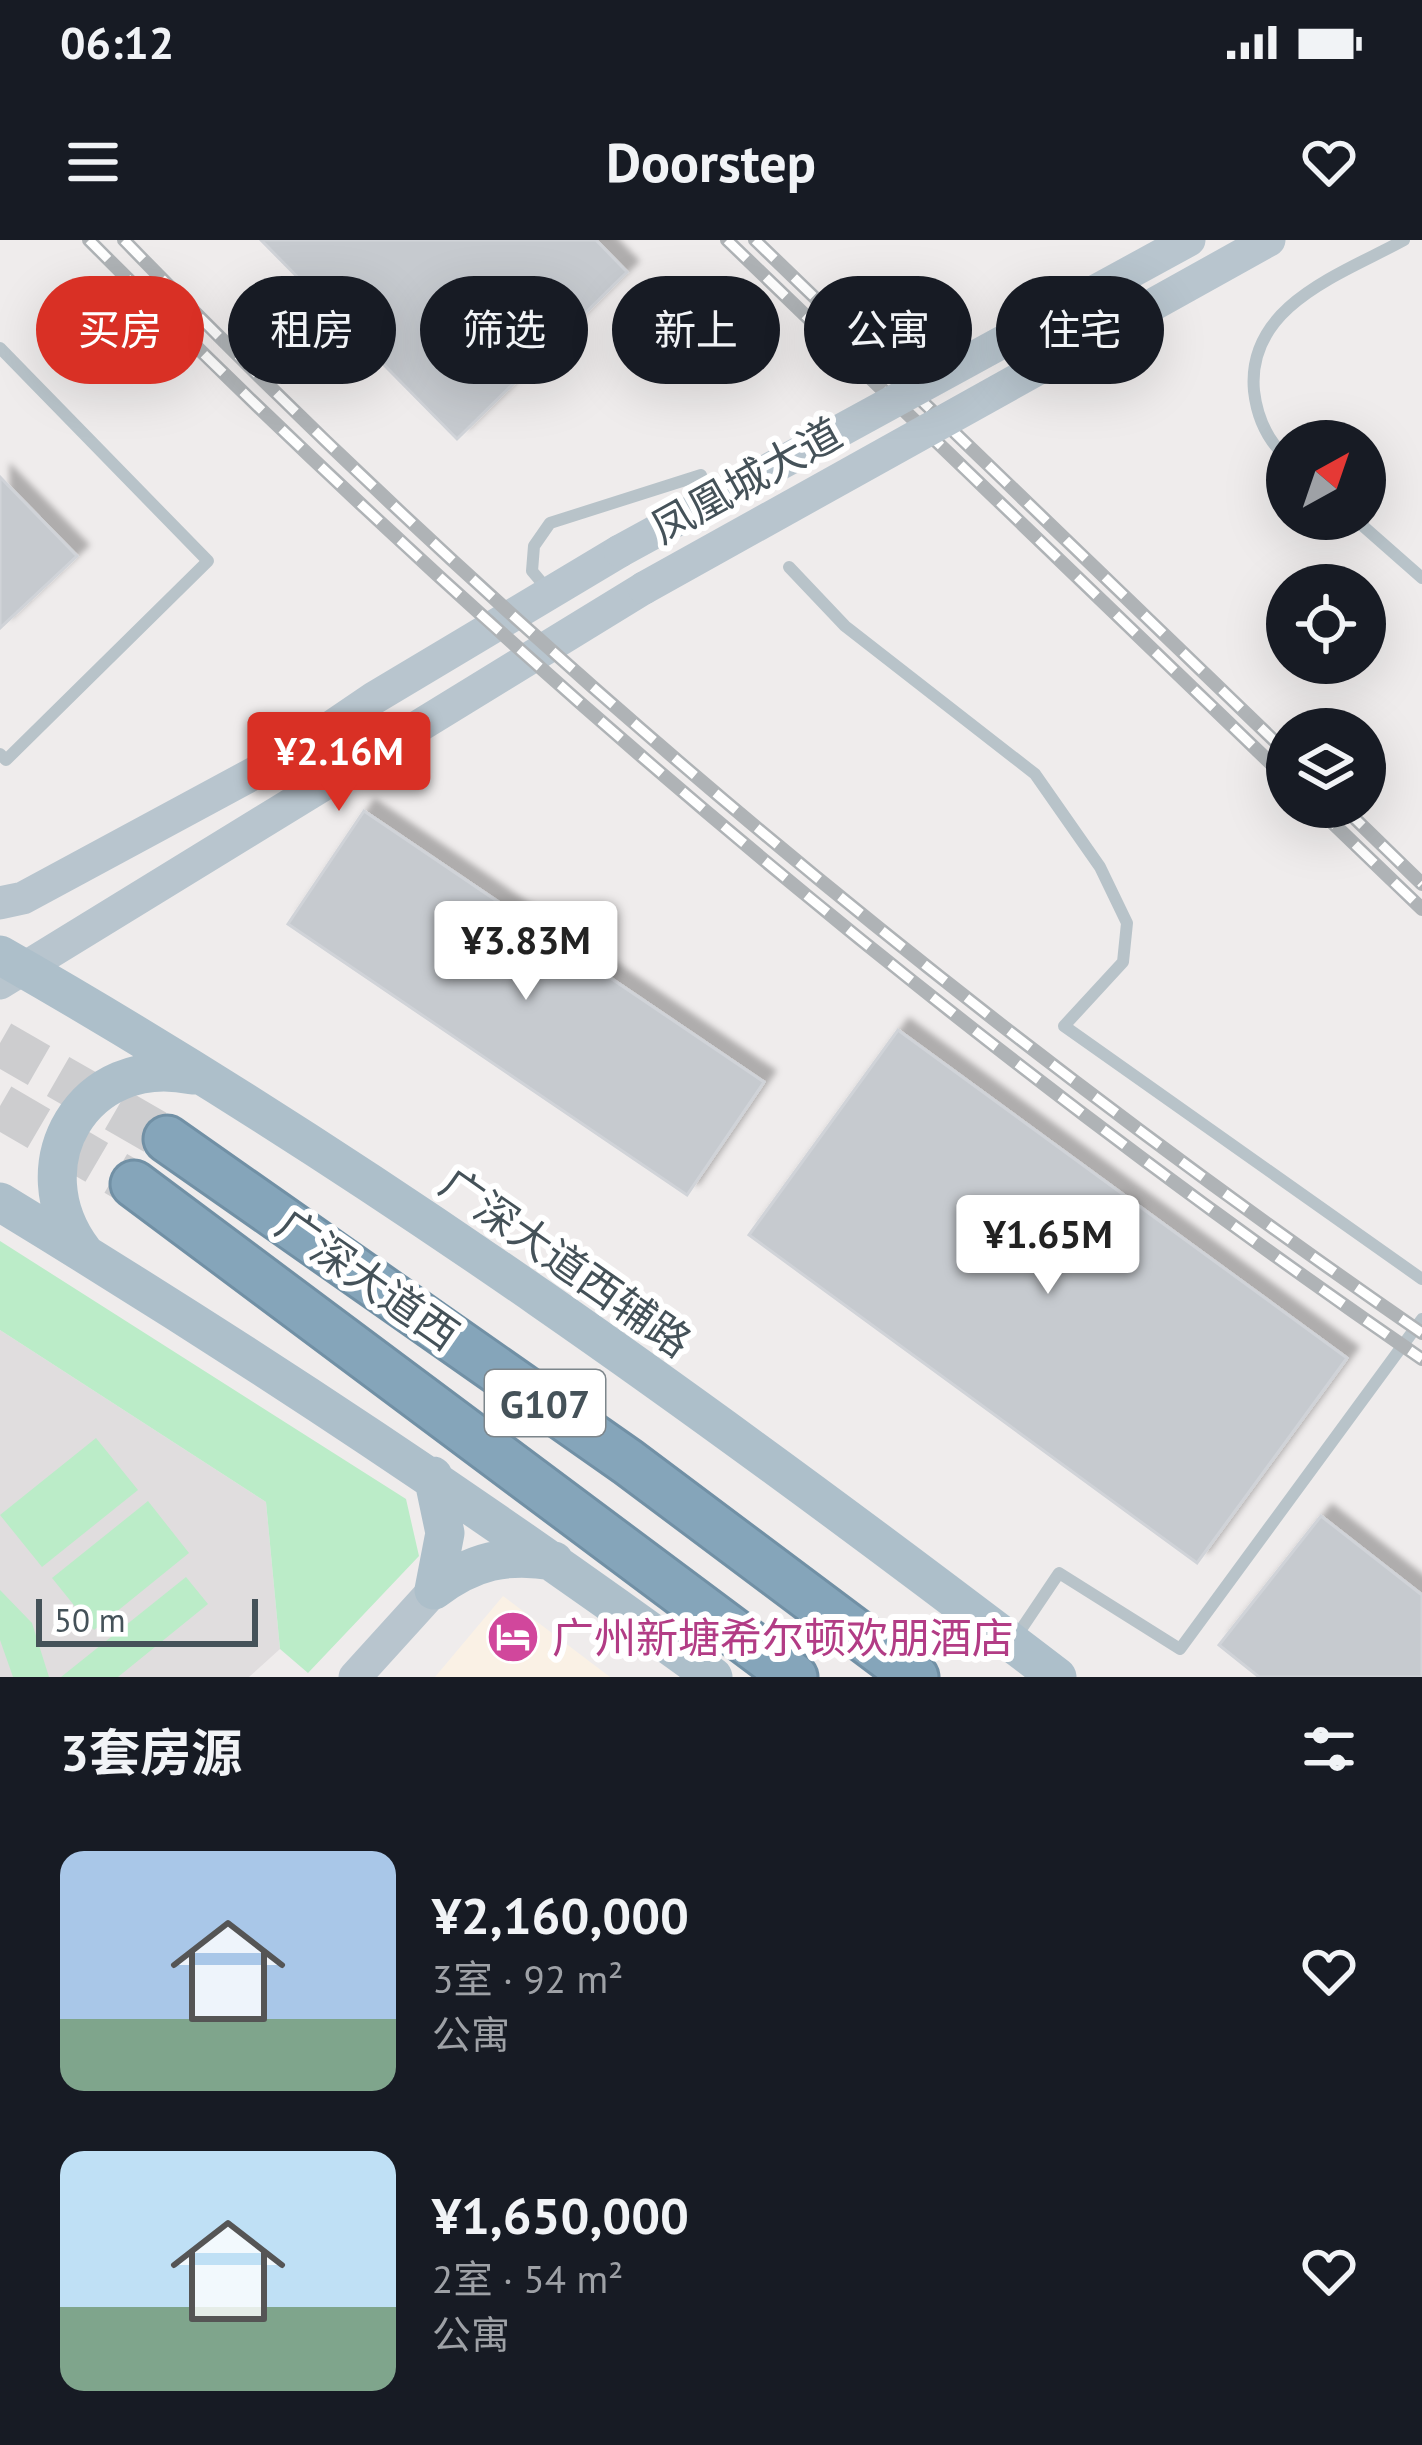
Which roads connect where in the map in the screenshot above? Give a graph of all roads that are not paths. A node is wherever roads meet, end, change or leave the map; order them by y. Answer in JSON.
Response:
{"nodes":[{"id":1,"x":1190,"y":240,"type":"edge"},
{"id":2,"x":1269,"y":240,"type":"edge"},
{"id":3,"x":1404,"y":240,"type":"edge"},
{"id":4,"x":0,"y":348,"type":"edge"},
{"id":5,"x":1266,"y":428,"type":"edge"},
{"id":6,"x":701,"y":476,"type":"dead end"},
{"id":7,"x":1379,"y":540,"type":"edge"},
{"id":8,"x":789,"y":567,"type":"dead end"},
{"id":9,"x":1422,"y":578,"type":"edge"},
{"id":10,"x":553,"y":595,"type":"junction"},
{"id":11,"x":0,"y":754,"type":"edge"},
{"id":12,"x":0,"y":902,"type":"edge"},
{"id":13,"x":8,"y":969,"type":"edge"},
{"id":14,"x":197,"y":1076,"type":"junction"},
{"id":15,"x":167,"y":1139,"type":"tunnel mouth"},
{"id":16,"x":134,"y":1184,"type":"tunnel mouth"},
{"id":17,"x":0,"y":1202,"type":"edge"},
{"id":18,"x":85,"y":1253,"type":"junction"},
{"id":19,"x":1422,"y":1279,"type":"edge"},
{"id":20,"x":1422,"y":1319,"type":"edge"},
{"id":21,"x":433,"y":1476,"type":"junction"},
{"id":22,"x":554,"y":1561,"type":"junction"},
{"id":23,"x":434,"y":1590,"type":"junction"},
{"id":24,"x":1012,"y":1643,"type":"junction"},
{"id":25,"x":355,"y":1677,"type":"edge"},
{"id":26,"x":712,"y":1677,"type":"edge"},
{"id":27,"x":794,"y":1677,"type":"edge"},
{"id":28,"x":915,"y":1677,"type":"edge"},
{"id":29,"x":1057,"y":1677,"type":"edge"}],
"edges":[{"from":1,"to":10,"type":"main road","name":"凤凰城大道","bridge":true},
{"from":2,"to":13,"type":"main road","name":"凤凰城大道","bridge":true},
{"from":3,"to":5,"type":"lane"},
{"from":4,"to":11,"type":"lane"},
{"from":6,"to":10,"type":"lane"},
{"from":7,"to":9,"type":"lane"},
{"from":8,"to":19,"type":"lane"},
{"from":10,"to":12,"type":"main road","name":"凤凰城大道"},
{"from":13,"to":14,"type":"main road","name":"广深大道西辅路"},
{"from":14,"to":18,"type":"main road"},
{"from":14,"to":24,"type":"main road","name":"广深大道西辅路"},
{"from":15,"to":28,"type":"highway","name":"广深大道西","number":"G107"},
{"from":16,"to":27,"type":"highway","name":"广深大道西","number":"G107"},
{"from":17,"to":18,"type":"main road"},
{"from":18,"to":21,"type":"main road"},
{"from":20,"to":24,"type":"lane"},
{"from":21,"to":22,"type":"main road"},
{"from":21,"to":23,"type":"main road"},
{"from":22,"to":23,"type":"main road"},
{"from":22,"to":26,"type":"main road"},
{"from":23,"to":25,"type":"main road"},
{"from":24,"to":29,"type":"main road","name":"广深大道西辅路"}]}
